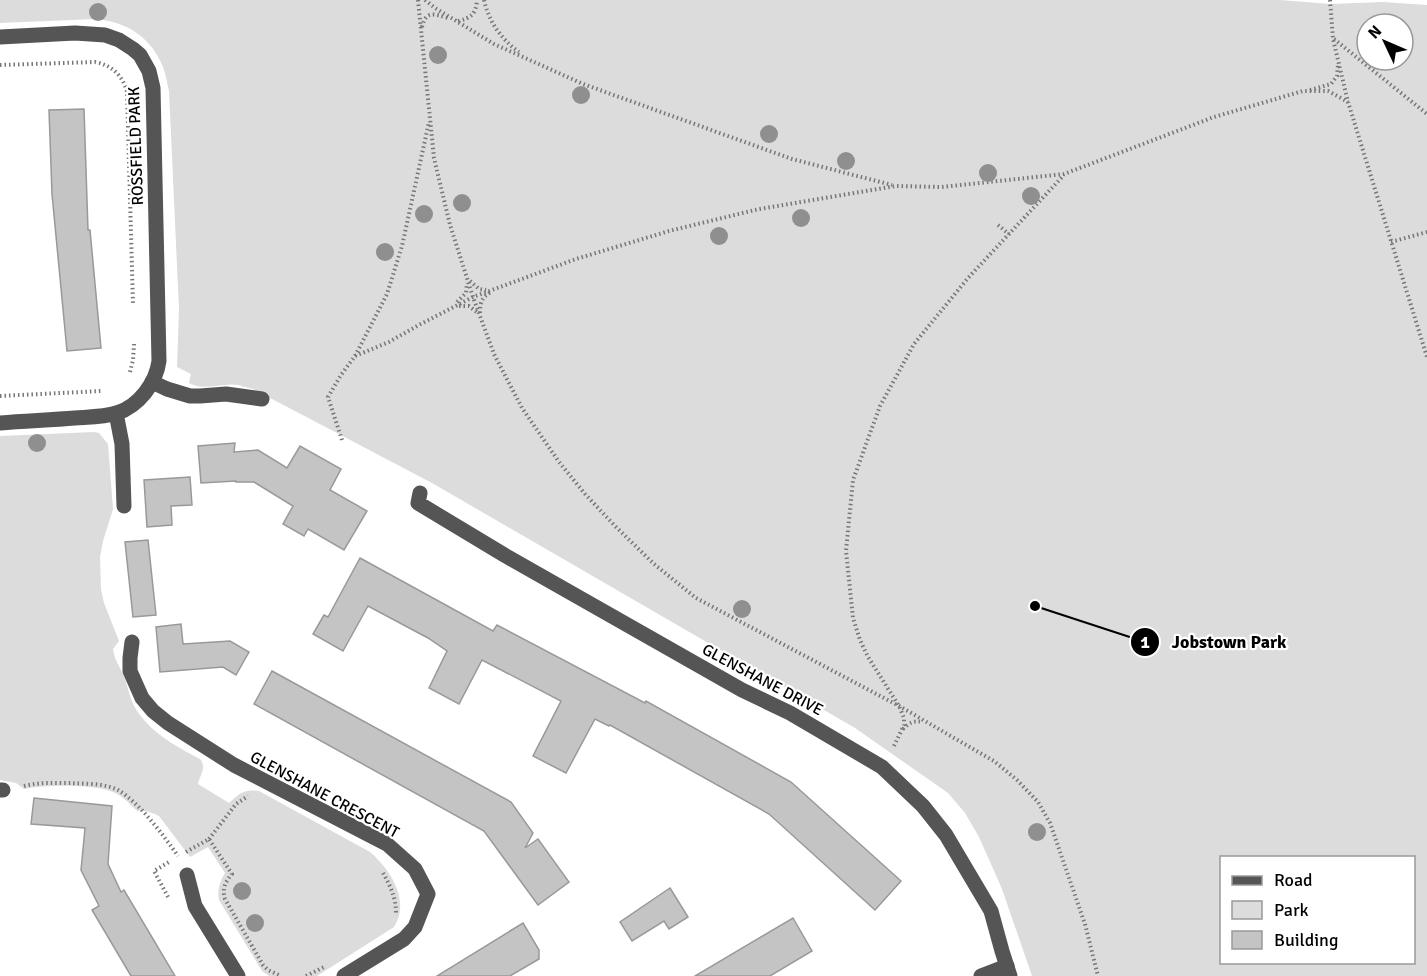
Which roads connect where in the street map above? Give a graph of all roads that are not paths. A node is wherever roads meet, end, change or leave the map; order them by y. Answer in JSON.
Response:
{"nodes":[{"id":1,"x":0,"y":37,"type":"edge"},
{"id":2,"x":152,"y":382,"type":"junction"},
{"id":3,"x":262,"y":399,"type":"dead end"},
{"id":4,"x":116,"y":413,"type":"junction"},
{"id":5,"x":0,"y":423,"type":"edge"},
{"id":6,"x":420,"y":493,"type":"dead end"},
{"id":7,"x":124,"y":506,"type":"dead end"},
{"id":8,"x":132,"y":642,"type":"dead end"},
{"id":9,"x":188,"y":875,"type":"dead end"},
{"id":10,"x":1009,"y":971,"type":"edge"},
{"id":11,"x":238,"y":976,"type":"edge"},
{"id":12,"x":344,"y":976,"type":"edge"},
{"id":13,"x":981,"y":976,"type":"edge"}],
"edges":[{"from":1,"to":2,"type":"street","name":"ROSSFIELD PARK"},
{"from":2,"to":3,"type":"street"},
{"from":2,"to":4,"type":"street","name":"ROSSFIELD PARK"},
{"from":4,"to":5,"type":"street","name":"ROSSFIELD PARK"},
{"from":4,"to":7,"type":"street"},
{"from":6,"to":10,"type":"street","name":"GLENSHANE DRIVE"},
{"from":8,"to":12,"type":"street","name":"GLENSHANE CRESCENT"},
{"from":9,"to":11,"type":"street"},
{"from":10,"to":13,"type":"street"}]}
